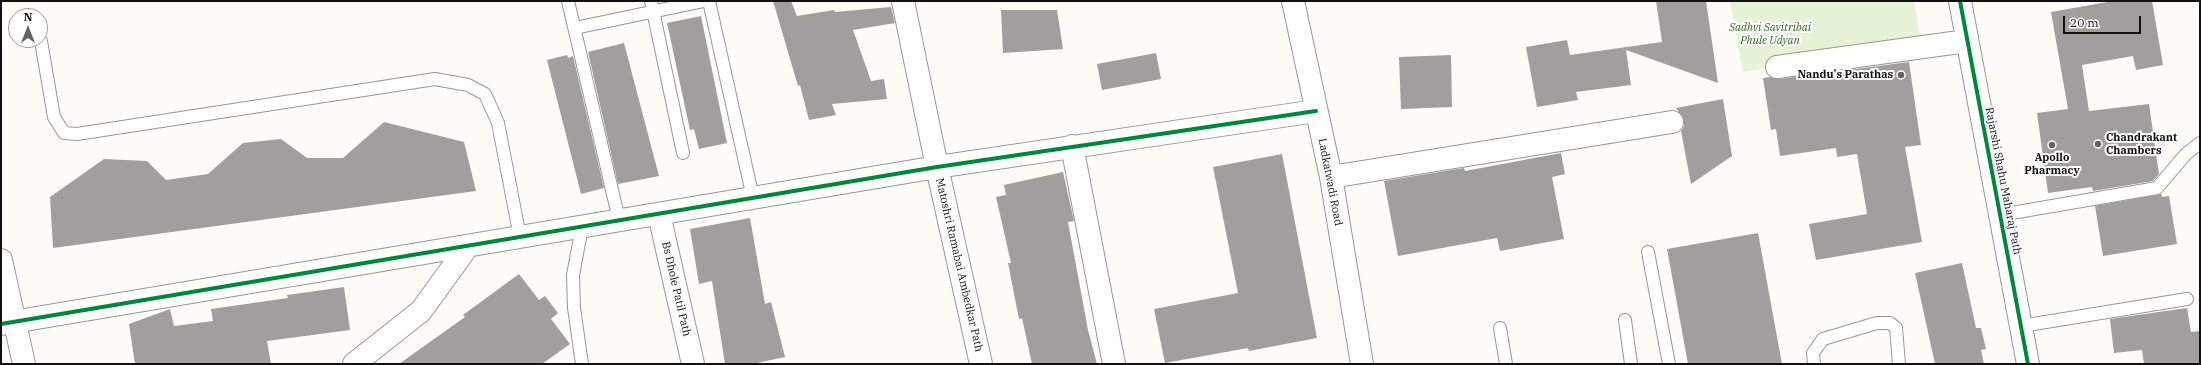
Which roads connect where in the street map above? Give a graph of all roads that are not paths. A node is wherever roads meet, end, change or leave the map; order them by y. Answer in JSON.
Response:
{"nodes":[{"id":1,"x":568,"y":1,"type":"edge"},
{"id":2,"x":704,"y":1,"type":"edge"},
{"id":3,"x":709,"y":1,"type":"edge"},
{"id":4,"x":903,"y":1,"type":"edge"},
{"id":5,"x":1293,"y":1,"type":"edge"},
{"id":6,"x":1960,"y":1,"type":"edge"},
{"id":7,"x":653,"y":6,"type":"edge"},
{"id":8,"x":575,"y":28,"type":"junction"},
{"id":9,"x":1967,"y":41,"type":"junction"},
{"id":10,"x":41,"y":48,"type":"edge"},
{"id":11,"x":1777,"y":67,"type":"dead end"},
{"id":12,"x":1316,"y":111,"type":"junction"},
{"id":13,"x":1672,"y":122,"type":"dead end"},
{"id":14,"x":2200,"y":143,"type":"edge"},
{"id":15,"x":1072,"y":146,"type":"junction"},
{"id":16,"x":683,"y":153,"type":"dead end"},
{"id":17,"x":936,"y":167,"type":"junction"},
{"id":18,"x":1331,"y":177,"type":"junction"},
{"id":19,"x":753,"y":198,"type":"junction"},
{"id":20,"x":659,"y":214,"type":"junction"},
{"id":21,"x":2000,"y":214,"type":"junction"},
{"id":22,"x":620,"y":220,"type":"junction"},
{"id":23,"x":582,"y":227,"type":"junction"},
{"id":24,"x":520,"y":237,"type":"junction"},
{"id":25,"x":468,"y":246,"type":"junction"},
{"id":26,"x":1648,"y":252,"type":"dead end"},
{"id":27,"x":1,"y":260,"type":"edge"},
{"id":28,"x":2187,"y":299,"type":"dead end"},
{"id":29,"x":1625,"y":320,"type":"dead end"},
{"id":30,"x":8,"y":323,"type":"edge"},
{"id":31,"x":2021,"y":326,"type":"junction"},
{"id":32,"x":1500,"y":328,"type":"dead end"},
{"id":33,"x":24,"y":364,"type":"edge"},
{"id":34,"x":354,"y":364,"type":"edge"},
{"id":35,"x":582,"y":364,"type":"edge"},
{"id":36,"x":693,"y":364,"type":"edge"},
{"id":37,"x":981,"y":364,"type":"edge"},
{"id":38,"x":1114,"y":364,"type":"edge"},
{"id":39,"x":1362,"y":364,"type":"edge"},
{"id":40,"x":1506,"y":364,"type":"edge"},
{"id":41,"x":1631,"y":364,"type":"edge"},
{"id":42,"x":1669,"y":364,"type":"edge"},
{"id":43,"x":1814,"y":364,"type":"edge"},
{"id":44,"x":1899,"y":364,"type":"edge"},
{"id":45,"x":2028,"y":364,"type":"edge"}],
"edges":[{"from":1,"to":8,"type":"lane"},
{"from":2,"to":7,"type":"lane"},
{"from":3,"to":19,"type":"lane"},
{"from":4,"to":17,"type":"street","name":"Matoshri Ramabai Ambedkar Path"},
{"from":5,"to":12,"type":"street","name":"Ladkatwadi Road"},
{"from":6,"to":9,"type":"street","name":"Rajarshi Shahu Maharaj Path"},
{"from":7,"to":8,"type":"lane"},
{"from":7,"to":16,"type":"lane"},
{"from":8,"to":22,"type":"lane"},
{"from":9,"to":11,"type":"street"},
{"from":9,"to":21,"type":"street","name":"Rajarshi Shahu Maharaj Path"},
{"from":10,"to":24,"type":"lane"},
{"from":12,"to":15,"type":"street"},
{"from":12,"to":18,"type":"street","name":"Ladkatwadi Road"},
{"from":13,"to":18,"type":"street"},
{"from":14,"to":21,"type":"lane"},
{"from":15,"to":17,"type":"street"},
{"from":15,"to":38,"type":"street"},
{"from":17,"to":19,"type":"street"},
{"from":17,"to":37,"type":"street","name":"Matoshri Ramabai Ambedkar Path"},
{"from":18,"to":39,"type":"street","name":"Ladkatwadi Road"},
{"from":19,"to":20,"type":"street"},
{"from":20,"to":22,"type":"street"},
{"from":20,"to":36,"type":"street","name":"Bs Dhole Patil Path"},
{"from":21,"to":31,"type":"street","name":"Rajarshi Shahu Maharaj Path"},
{"from":22,"to":23,"type":"street"},
{"from":23,"to":24,"type":"street"},
{"from":23,"to":35,"type":"lane"},
{"from":24,"to":25,"type":"street"},
{"from":25,"to":30,"type":"street"},
{"from":25,"to":34,"type":"street"},
{"from":26,"to":42,"type":"lane"},
{"from":27,"to":30,"type":"street"},
{"from":28,"to":31,"type":"lane"},
{"from":29,"to":41,"type":"lane"},
{"from":30,"to":33,"type":"street"},
{"from":31,"to":45,"type":"street","name":"Rajarshi Shahu Maharaj Path"},
{"from":32,"to":40,"type":"lane"},
{"from":43,"to":44,"type":"lane"}]}
